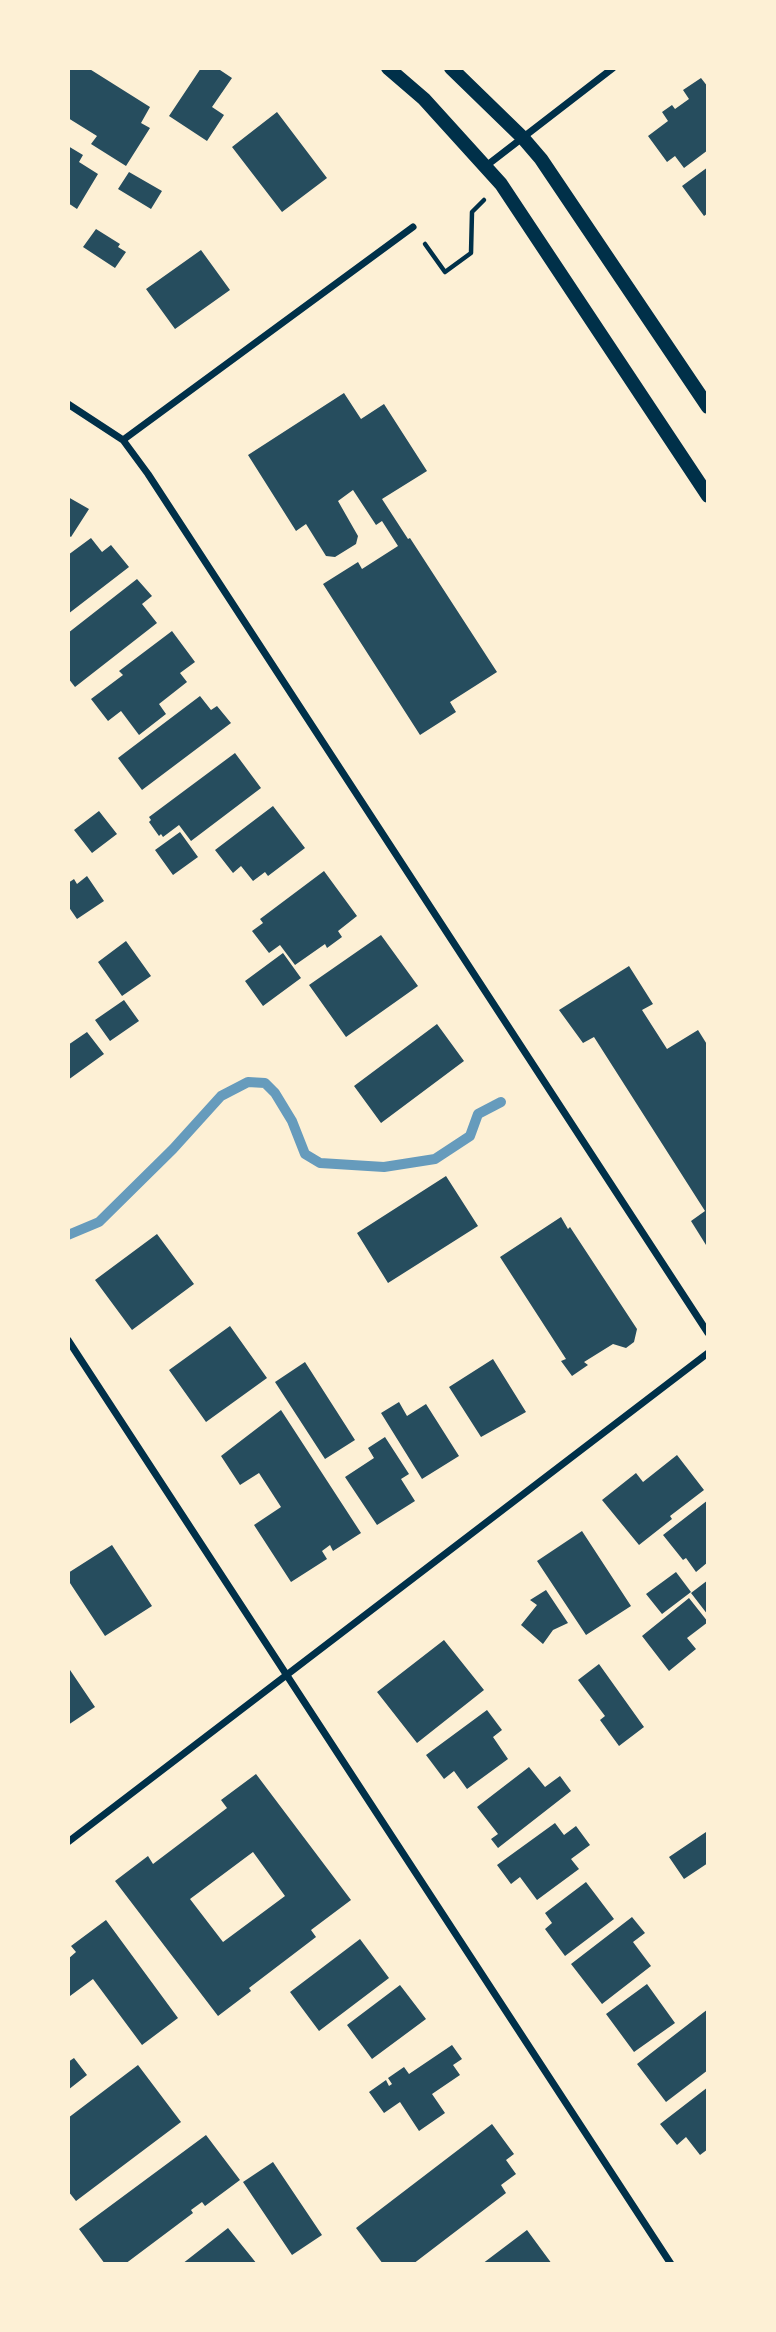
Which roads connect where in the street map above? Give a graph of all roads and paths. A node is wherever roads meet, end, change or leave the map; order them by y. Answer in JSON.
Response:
{"nodes":[{"id":1,"x":388,"y":68,"type":"edge"},
{"id":2,"x":451,"y":68,"type":"edge"},
{"id":3,"x":613,"y":68,"type":"edge"},
{"id":4,"x":523,"y":138,"type":"junction"},
{"id":5,"x":485,"y":166,"type":"junction"},
{"id":6,"x":472,"y":212,"type":"dead end"},
{"id":7,"x":413,"y":227,"type":"joint"},
{"id":8,"x":68,"y":404,"type":"edge"},
{"id":9,"x":708,"y":407,"type":"edge"},
{"id":10,"x":123,"y":440,"type":"junction"},
{"id":11,"x":708,"y":496,"type":"edge"},
{"id":12,"x":708,"y":1333,"type":"edge"},
{"id":13,"x":68,"y":1340,"type":"edge"},
{"id":14,"x":708,"y":1353,"type":"edge"},
{"id":15,"x":286,"y":1675,"type":"junction"},
{"id":16,"x":68,"y":1842,"type":"edge"},
{"id":17,"x":670,"y":2264,"type":"edge"}],
"edges":[{"from":1,"to":5,"type":"main road"},
{"from":2,"to":4,"type":"main road"},
{"from":3,"to":4,"type":"street"},
{"from":4,"to":5,"type":"street"},
{"from":4,"to":9,"type":"main road"},
{"from":5,"to":11,"type":"main road"},
{"from":6,"to":7,"type":"path"},
{"from":7,"to":10,"type":"street"},
{"from":8,"to":10,"type":"street"},
{"from":10,"to":12,"type":"street"},
{"from":13,"to":15,"type":"street"},
{"from":14,"to":15,"type":"street"},
{"from":15,"to":16,"type":"street"},
{"from":15,"to":17,"type":"street"}]}
